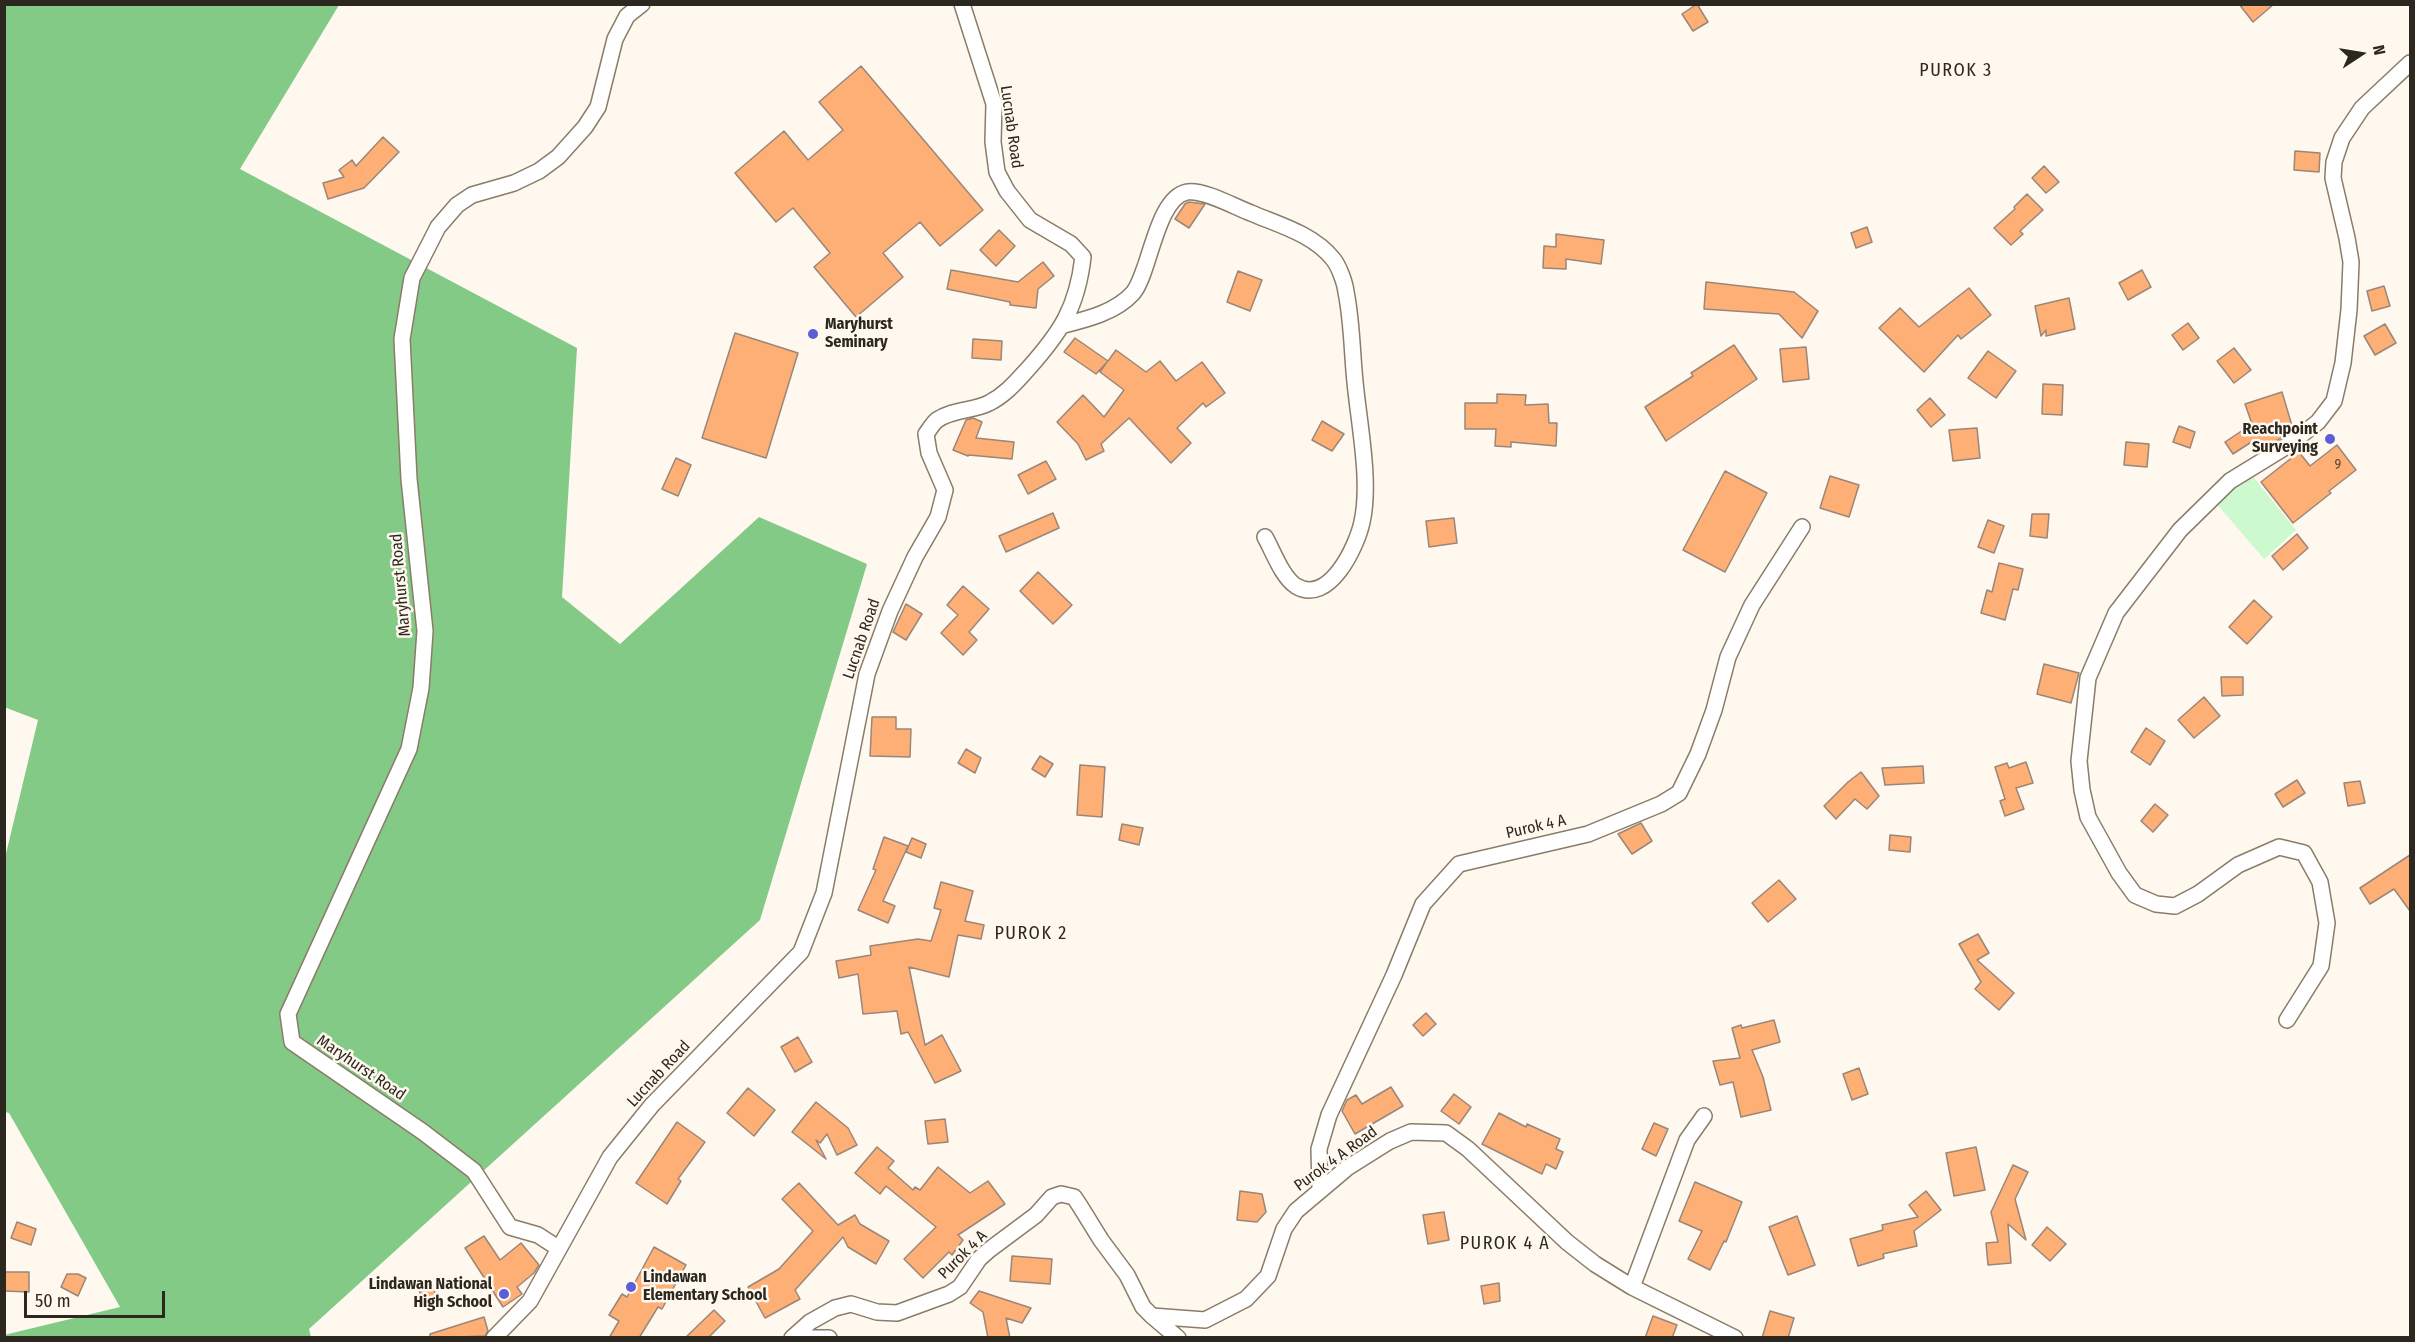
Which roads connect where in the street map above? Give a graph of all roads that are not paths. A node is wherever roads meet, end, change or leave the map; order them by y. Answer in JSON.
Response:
{"nodes":[{"id":1,"x":642,"y":4,"type":"edge"},
{"id":2,"x":962,"y":4,"type":"edge"},
{"id":3,"x":2410,"y":63,"type":"edge"},
{"id":4,"x":1064,"y":325,"type":"junction"},
{"id":5,"x":1802,"y":526,"type":"dead end"},
{"id":6,"x":1265,"y":537,"type":"dead end"},
{"id":7,"x":2287,"y":1020,"type":"dead end"},
{"id":8,"x":1704,"y":1116,"type":"dead end"},
{"id":9,"x":1320,"y":1189,"type":"junction"},
{"id":10,"x":558,"y":1248,"type":"junction"},
{"id":11,"x":1632,"y":1287,"type":"junction"},
{"id":12,"x":1152,"y":1316,"type":"junction"},
{"id":13,"x":494,"y":1338,"type":"edge"},
{"id":14,"x":792,"y":1338,"type":"edge"},
{"id":15,"x":808,"y":1338,"type":"edge"},
{"id":16,"x":829,"y":1338,"type":"edge"},
{"id":17,"x":1178,"y":1338,"type":"edge"},
{"id":18,"x":1735,"y":1338,"type":"edge"}],
"edges":[{"from":1,"to":10,"type":"street","name":"Maryhurst Road"},
{"from":2,"to":4,"type":"street","name":"Lucnab Road"},
{"from":3,"to":7,"type":"street"},
{"from":4,"to":6,"type":"street"},
{"from":4,"to":10,"type":"street","name":"Lucnab Road"},
{"from":5,"to":9,"type":"street","name":"Purok 4 A"},
{"from":8,"to":11,"type":"street"},
{"from":9,"to":11,"type":"street","name":"Purok 4 A Road"},
{"from":9,"to":12,"type":"street","name":"Purok 4 A Road"},
{"from":10,"to":13,"type":"street","name":"Lucnab Road"},
{"from":11,"to":18,"type":"street","name":"Purok 4 A Road"},
{"from":12,"to":14,"type":"street","name":"Purok 4 A"},
{"from":12,"to":17,"type":"street"},
{"from":15,"to":16,"type":"street"}]}
